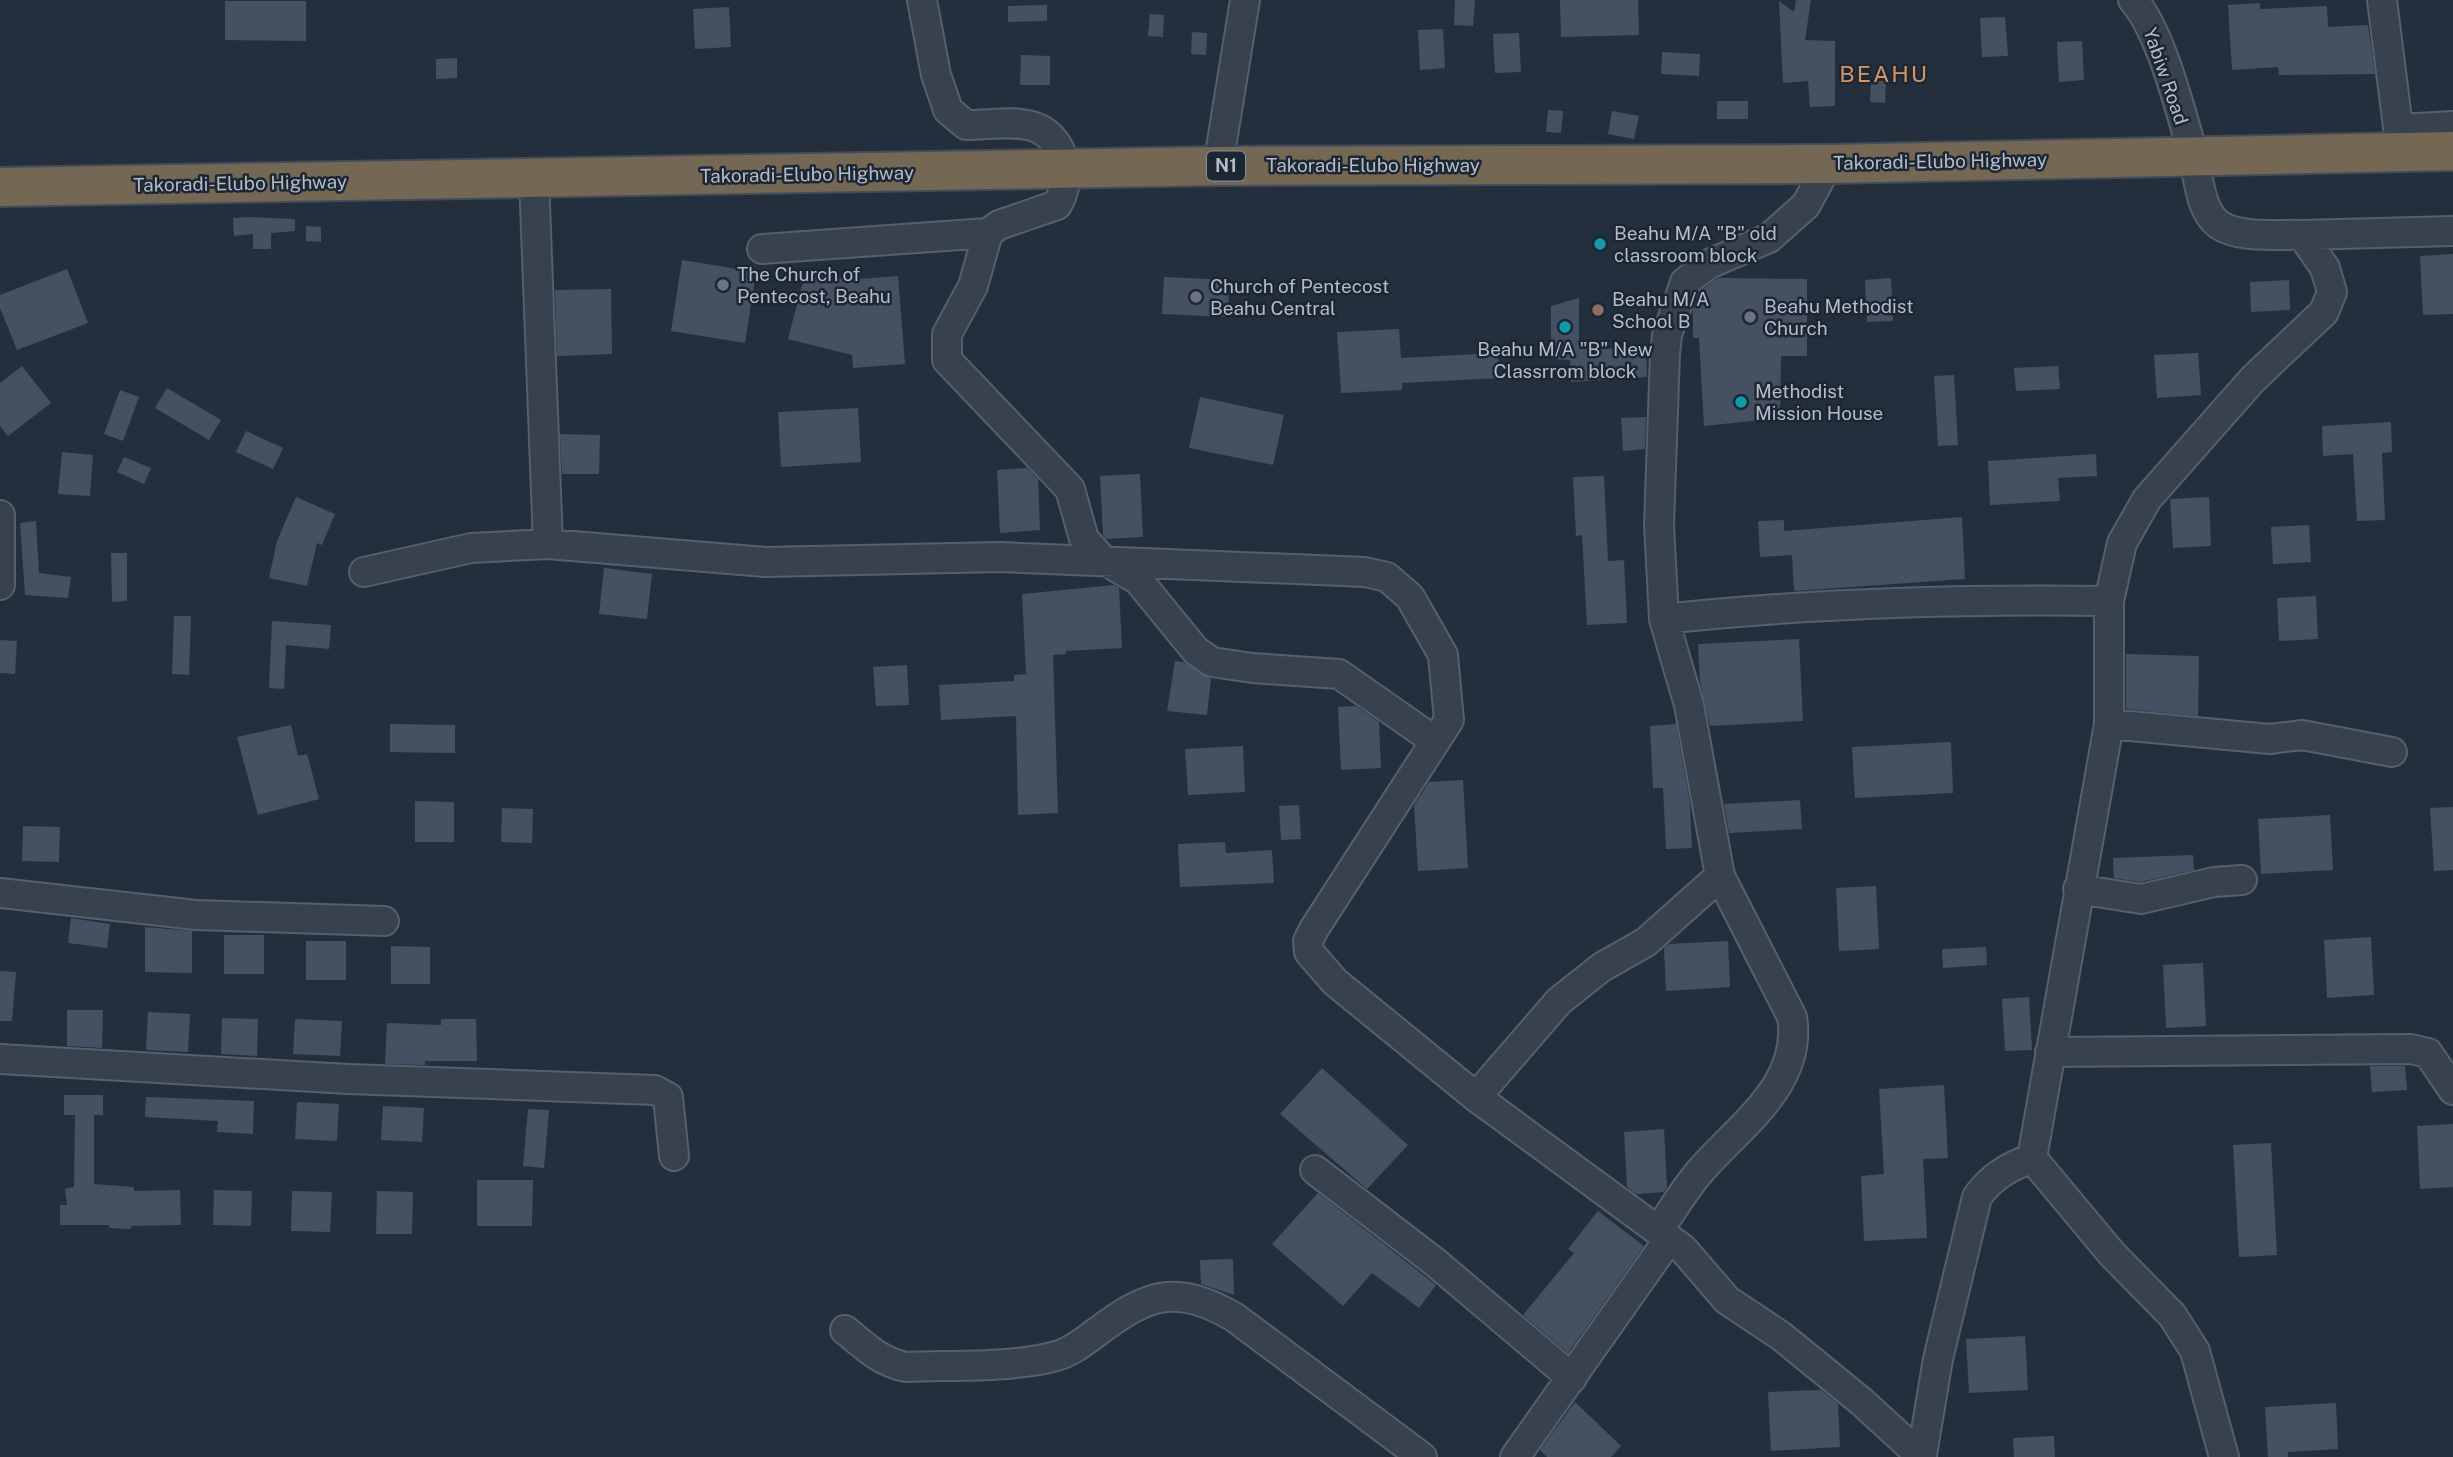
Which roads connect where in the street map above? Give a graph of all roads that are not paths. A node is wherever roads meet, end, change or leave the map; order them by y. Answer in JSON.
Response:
{"nodes":[{"id":1,"x":922,"y":0,"type":"edge"},
{"id":2,"x":1245,"y":0,"type":"edge"},
{"id":3,"x":2133,"y":0,"type":"edge"},
{"id":4,"x":2382,"y":0,"type":"edge"},
{"id":5,"x":2453,"y":126,"type":"edge"},
{"id":6,"x":2400,"y":140,"type":"junction"},
{"id":7,"x":2453,"y":151,"type":"edge"},
{"id":8,"x":2193,"y":154,"type":"junction"},
{"id":9,"x":1828,"y":164,"type":"junction"},
{"id":10,"x":1218,"y":166,"type":"junction"},
{"id":11,"x":1066,"y":169,"type":"junction"},
{"id":12,"x":534,"y":179,"type":"junction"},
{"id":13,"x":0,"y":187,"type":"edge"},
{"id":14,"x":2453,"y":231,"type":"edge"},
{"id":15,"x":988,"y":233,"type":"junction"},
{"id":16,"x":2302,"y":235,"type":"junction"},
{"id":17,"x":762,"y":249,"type":"dead end"},
{"id":18,"x":0,"y":515,"type":"edge"},
{"id":19,"x":548,"y":544,"type":"junction"},
{"id":20,"x":1102,"y":559,"type":"junction"},
{"id":21,"x":364,"y":572,"type":"dead end"},
{"id":22,"x":0,"y":584,"type":"edge"},
{"id":23,"x":2109,"y":601,"type":"junction"},
{"id":24,"x":1664,"y":619,"type":"junction"},
{"id":25,"x":2109,"y":724,"type":"junction"},
{"id":26,"x":1435,"y":741,"type":"junction"},
{"id":27,"x":2392,"y":752,"type":"dead end"},
{"id":28,"x":1720,"y":876,"type":"junction"},
{"id":29,"x":2242,"y":880,"type":"dead end"},
{"id":30,"x":2078,"y":889,"type":"junction"},
{"id":31,"x":0,"y":893,"type":"edge"},
{"id":32,"x":384,"y":921,"type":"dead end"},
{"id":33,"x":2050,"y":1052,"type":"junction"},
{"id":34,"x":0,"y":1059,"type":"edge"},
{"id":35,"x":2453,"y":1090,"type":"edge"},
{"id":36,"x":1476,"y":1097,"type":"junction"},
{"id":37,"x":674,"y":1156,"type":"dead end"},
{"id":38,"x":2032,"y":1158,"type":"junction"},
{"id":39,"x":1315,"y":1170,"type":"dead end"},
{"id":40,"x":1663,"y":1235,"type":"junction"},
{"id":41,"x":845,"y":1330,"type":"dead end"},
{"id":42,"x":1572,"y":1378,"type":"junction"},
{"id":43,"x":1922,"y":1456,"type":"edge"},
{"id":44,"x":1422,"y":1457,"type":"edge"},
{"id":45,"x":1515,"y":1457,"type":"edge"},
{"id":46,"x":2224,"y":1457,"type":"edge"}],
"edges":[{"from":1,"to":11,"type":"street"},
{"from":2,"to":10,"type":"street"},
{"from":3,"to":8,"type":"street","name":"Yabiw Road"},
{"from":4,"to":6,"type":"street"},
{"from":5,"to":6,"type":"street"},
{"from":6,"to":7,"type":"highway","name":"Takoradi-Elubo Highway","number":"N1"},
{"from":6,"to":8,"type":"highway","name":"Takoradi-Elubo Highway","number":"N1"},
{"from":8,"to":9,"type":"highway","name":"Takoradi-Elubo Highway","number":"N1"},
{"from":8,"to":16,"type":"street","name":"Yabiw Road"},
{"from":9,"to":10,"type":"highway","name":"Takoradi-Elubo Highway","number":"N1"},
{"from":9,"to":24,"type":"street"},
{"from":10,"to":11,"type":"highway","name":"Takoradi-Elubo Highway","number":"N1"},
{"from":11,"to":12,"type":"highway","name":"Takoradi-Elubo Highway","number":"N1"},
{"from":11,"to":15,"type":"street"},
{"from":12,"to":13,"type":"highway","name":"Takoradi-Elubo Highway","number":"N1"},
{"from":12,"to":19,"type":"street"},
{"from":14,"to":16,"type":"street","name":"Yabiw Road"},
{"from":15,"to":17,"type":"street"},
{"from":15,"to":20,"type":"street"},
{"from":16,"to":23,"type":"street"},
{"from":18,"to":22,"type":"street"},
{"from":19,"to":20,"type":"street"},
{"from":19,"to":21,"type":"street"},
{"from":20,"to":26,"type":"street"},
{"from":20,"to":26,"type":"street"},
{"from":23,"to":24,"type":"street"},
{"from":23,"to":25,"type":"street"},
{"from":24,"to":28,"type":"street"},
{"from":25,"to":27,"type":"street"},
{"from":25,"to":30,"type":"street"},
{"from":26,"to":36,"type":"street"},
{"from":28,"to":36,"type":"street"},
{"from":28,"to":40,"type":"street"},
{"from":29,"to":30,"type":"street"},
{"from":30,"to":33,"type":"street"},
{"from":31,"to":32,"type":"street"},
{"from":33,"to":35,"type":"street"},
{"from":33,"to":38,"type":"street"},
{"from":34,"to":37,"type":"street"},
{"from":36,"to":40,"type":"street"},
{"from":38,"to":43,"type":"street"},
{"from":38,"to":46,"type":"street"},
{"from":39,"to":42,"type":"street"},
{"from":40,"to":42,"type":"street"},
{"from":40,"to":43,"type":"street"},
{"from":41,"to":44,"type":"street"},
{"from":42,"to":45,"type":"street"}]}
